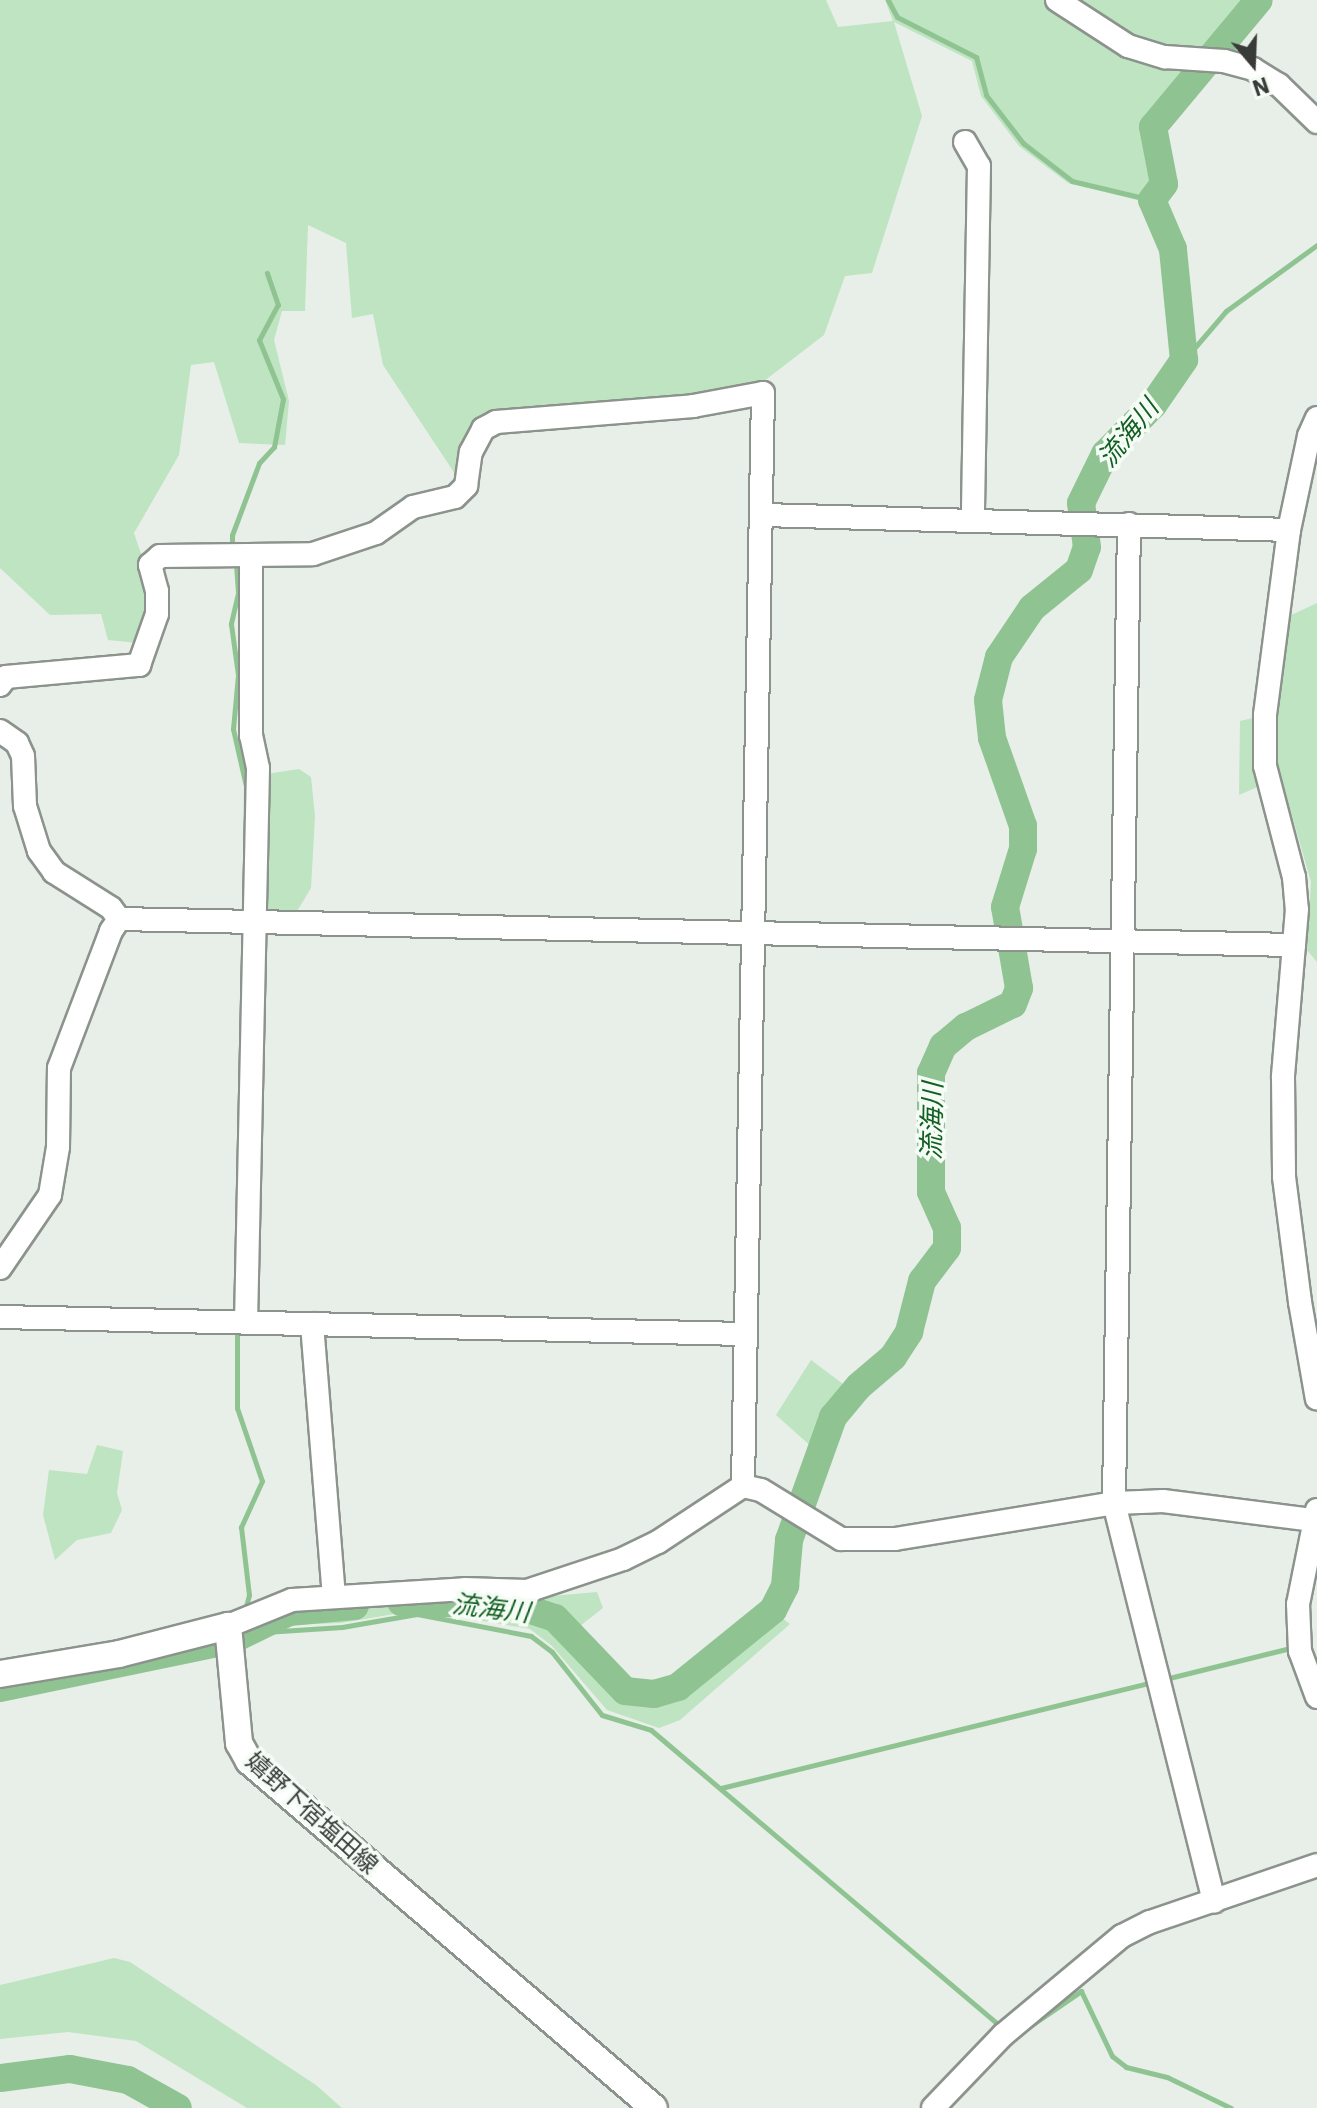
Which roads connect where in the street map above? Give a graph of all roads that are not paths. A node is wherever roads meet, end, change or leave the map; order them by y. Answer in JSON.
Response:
{"nodes":[{"id":1,"x":1057,"y":0,"type":"edge"},
{"id":2,"x":1317,"y":122,"type":"edge"},
{"id":3,"x":965,"y":142,"type":"dead end"},
{"id":4,"x":1317,"y":418,"type":"edge"},
{"id":5,"x":763,"y":515,"type":"junction"},
{"id":6,"x":973,"y":520,"type":"junction"},
{"id":7,"x":1129,"y":524,"type":"junction"},
{"id":8,"x":1289,"y":530,"type":"junction"},
{"id":9,"x":251,"y":555,"type":"junction"},
{"id":10,"x":0,"y":685,"type":"edge"},
{"id":11,"x":0,"y":731,"type":"edge"},
{"id":12,"x":119,"y":919,"type":"junction"},
{"id":13,"x":256,"y":923,"type":"junction"},
{"id":14,"x":753,"y":934,"type":"junction"},
{"id":15,"x":1123,"y":941,"type":"junction"},
{"id":16,"x":1294,"y":945,"type":"junction"},
{"id":17,"x":0,"y":1268,"type":"edge"},
{"id":18,"x":0,"y":1317,"type":"edge"},
{"id":19,"x":246,"y":1323,"type":"junction"},
{"id":20,"x":312,"y":1324,"type":"junction"},
{"id":21,"x":744,"y":1334,"type":"junction"},
{"id":22,"x":1317,"y":1399,"type":"edge"},
{"id":23,"x":743,"y":1486,"type":"junction"},
{"id":24,"x":1114,"y":1503,"type":"junction"},
{"id":25,"x":1316,"y":1515,"type":"edge"},
{"id":26,"x":334,"y":1596,"type":"junction"},
{"id":27,"x":228,"y":1626,"type":"junction"},
{"id":28,"x":0,"y":1674,"type":"edge"},
{"id":29,"x":1317,"y":1697,"type":"edge"},
{"id":30,"x":1317,"y":1865,"type":"edge"},
{"id":31,"x":1214,"y":1902,"type":"junction"},
{"id":32,"x":654,"y":2108,"type":"edge"},
{"id":33,"x":933,"y":2108,"type":"edge"}],
"edges":[{"from":1,"to":2,"type":"street"},
{"from":3,"to":6,"type":"street"},
{"from":4,"to":8,"type":"street"},
{"from":5,"to":6,"type":"street"},
{"from":5,"to":9,"type":"street"},
{"from":5,"to":14,"type":"street"},
{"from":6,"to":7,"type":"street"},
{"from":7,"to":8,"type":"street"},
{"from":7,"to":15,"type":"street"},
{"from":8,"to":16,"type":"street"},
{"from":9,"to":10,"type":"street"},
{"from":9,"to":13,"type":"street"},
{"from":11,"to":12,"type":"street"},
{"from":12,"to":13,"type":"street"},
{"from":12,"to":17,"type":"street"},
{"from":13,"to":14,"type":"street"},
{"from":13,"to":19,"type":"street"},
{"from":14,"to":15,"type":"street"},
{"from":14,"to":21,"type":"street"},
{"from":15,"to":16,"type":"street"},
{"from":15,"to":24,"type":"street"},
{"from":16,"to":22,"type":"street"},
{"from":18,"to":19,"type":"street"},
{"from":19,"to":20,"type":"street"},
{"from":20,"to":21,"type":"street"},
{"from":20,"to":26,"type":"street"},
{"from":21,"to":23,"type":"street"},
{"from":23,"to":24,"type":"street"},
{"from":23,"to":26,"type":"street"},
{"from":24,"to":25,"type":"street"},
{"from":24,"to":31,"type":"street"},
{"from":25,"to":29,"type":"street"},
{"from":26,"to":27,"type":"street"},
{"from":27,"to":28,"type":"main road"},
{"from":27,"to":32,"type":"main road","name":"嬉野下宿塩田線"},
{"from":30,"to":31,"type":"street"},
{"from":31,"to":33,"type":"street"}]}
